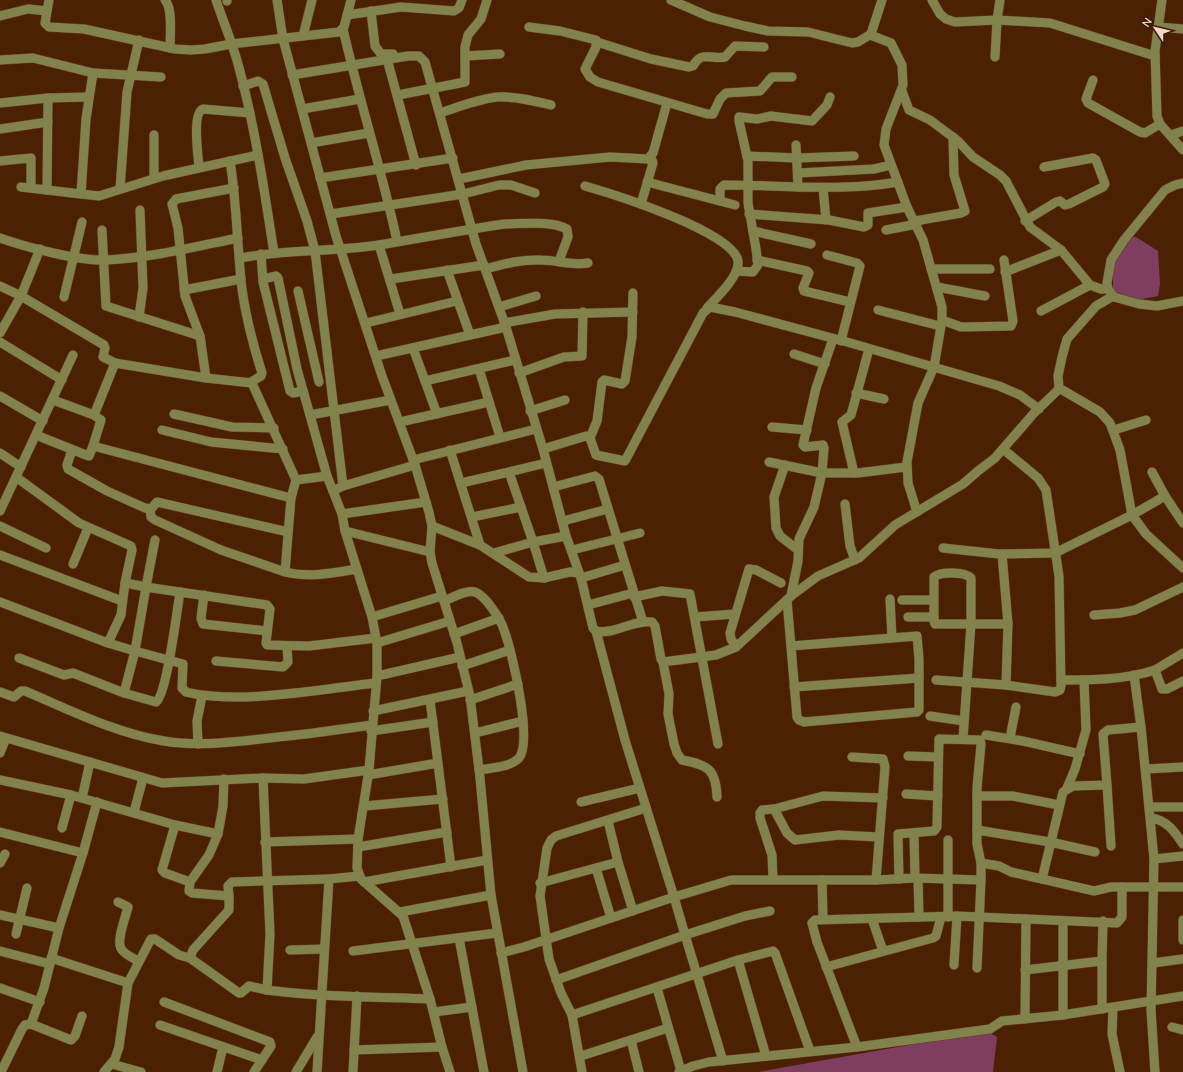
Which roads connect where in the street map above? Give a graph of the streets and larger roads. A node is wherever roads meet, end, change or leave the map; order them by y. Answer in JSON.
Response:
{"nodes":[{"id":1,"x":49,"y":0,"type":"edge"},
{"id":2,"x":166,"y":0,"type":"edge"},
{"id":3,"x":216,"y":0,"type":"edge"},
{"id":4,"x":277,"y":0,"type":"edge"},
{"id":5,"x":312,"y":0,"type":"edge"},
{"id":6,"x":351,"y":0,"type":"edge"},
{"id":7,"x":462,"y":0,"type":"edge"},
{"id":8,"x":487,"y":0,"type":"edge"},
{"id":9,"x":671,"y":0,"type":"edge"},
{"id":10,"x":882,"y":0,"type":"edge"},
{"id":11,"x":932,"y":0,"type":"edge"},
{"id":12,"x":1000,"y":0,"type":"edge"},
{"id":13,"x":1162,"y":0,"type":"edge"},
{"id":14,"x":412,"y":4,"type":"edge"},
{"id":15,"x":47,"y":11,"type":"junction"},
{"id":16,"x":371,"y":11,"type":"junction"},
{"id":17,"x":347,"y":15,"type":"junction"},
{"id":18,"x":0,"y":16,"type":"edge"},
{"id":19,"x":996,"y":20,"type":"junction"},
{"id":20,"x":529,"y":27,"type":"dead end"},
{"id":21,"x":1158,"y":27,"type":"junction"},
{"id":22,"x":343,"y":29,"type":"junction"},
{"id":23,"x":1183,"y":29,"type":"edge"},
{"id":24,"x":870,"y":34,"type":"junction"},
{"id":25,"x":303,"y":36,"type":"junction"},
{"id":26,"x":283,"y":39,"type":"junction"},
{"id":27,"x":139,"y":40,"type":"junction"},
{"id":28,"x":597,"y":42,"type":"junction"},
{"id":29,"x":231,"y":44,"type":"junction"},
{"id":30,"x":764,"y":47,"type":"dead end"},
{"id":31,"x":170,"y":48,"type":"junction"},
{"id":32,"x":420,"y":49,"type":"dead end"},
{"id":33,"x":500,"y":54,"type":"dead end"},
{"id":34,"x":465,"y":56,"type":"junction"},
{"id":35,"x":1155,"y":56,"type":"junction"},
{"id":36,"x":995,"y":57,"type":"dead end"},
{"id":37,"x":387,"y":59,"type":"junction"},
{"id":38,"x":0,"y":60,"type":"edge"},
{"id":39,"x":352,"y":66,"type":"junction"},
{"id":40,"x":94,"y":73,"type":"junction"},
{"id":41,"x":131,"y":74,"type":"junction"},
{"id":42,"x":292,"y":75,"type":"junction"},
{"id":43,"x":161,"y":76,"type":"dead end"},
{"id":44,"x":792,"y":77,"type":"dead end"},
{"id":45,"x":1093,"y":80,"type":"dead end"},
{"id":46,"x":243,"y":86,"type":"junction"},
{"id":47,"x":433,"y":88,"type":"junction"},
{"id":48,"x":902,"y":90,"type":"junction"},
{"id":49,"x":398,"y":95,"type":"junction"},
{"id":50,"x":88,"y":97,"type":"junction"},
{"id":51,"x":830,"y":97,"type":"dead end"},
{"id":52,"x":48,"y":98,"type":"junction"},
{"id":53,"x":360,"y":99,"type":"junction"},
{"id":54,"x":0,"y":103,"type":"edge"},
{"id":55,"x":667,"y":103,"type":"junction"},
{"id":56,"x":550,"y":105,"type":"dead end"},
{"id":57,"x":302,"y":109,"type":"junction"},
{"id":58,"x":250,"y":113,"type":"junction"},
{"id":59,"x":440,"y":113,"type":"junction"},
{"id":60,"x":48,"y":122,"type":"junction"},
{"id":61,"x":1160,"y":124,"type":"junction"},
{"id":62,"x":0,"y":129,"type":"edge"},
{"id":63,"x":1183,"y":131,"type":"edge"},
{"id":64,"x":369,"y":133,"type":"junction"},
{"id":65,"x":1171,"y":134,"type":"junction"},
{"id":66,"x":154,"y":135,"type":"dead end"},
{"id":67,"x":953,"y":137,"type":"junction"},
{"id":68,"x":311,"y":143,"type":"junction"},
{"id":69,"x":796,"y":145,"type":"dead end"},
{"id":70,"x":1183,"y":150,"type":"edge"},
{"id":71,"x":258,"y":155,"type":"junction"},
{"id":72,"x":747,"y":156,"type":"junction"},
{"id":73,"x":854,"y":156,"type":"dead end"},
{"id":74,"x":452,"y":158,"type":"junction"},
{"id":75,"x":797,"y":158,"type":"junction"},
{"id":76,"x":648,"y":159,"type":"junction"},
{"id":77,"x":0,"y":161,"type":"edge"},
{"id":78,"x":230,"y":162,"type":"junction"},
{"id":79,"x":416,"y":165,"type":"junction"},
{"id":80,"x":891,"y":165,"type":"junction"},
{"id":81,"x":199,"y":167,"type":"junction"},
{"id":82,"x":1044,"y":167,"type":"dead end"},
{"id":83,"x":380,"y":170,"type":"junction"},
{"id":84,"x":798,"y":173,"type":"junction"},
{"id":85,"x":154,"y":178,"type":"junction"},
{"id":86,"x":320,"y":178,"type":"junction"},
{"id":87,"x":458,"y":179,"type":"junction"},
{"id":88,"x":647,"y":182,"type":"junction"},
{"id":89,"x":898,"y":182,"type":"junction"},
{"id":90,"x":1183,"y":183,"type":"edge"},
{"id":91,"x":585,"y":186,"type":"dead end"},
{"id":92,"x":748,"y":186,"type":"junction"},
{"id":93,"x":21,"y":187,"type":"dead end"},
{"id":94,"x":798,"y":187,"type":"junction"},
{"id":95,"x":31,"y":188,"type":"junction"},
{"id":96,"x":234,"y":188,"type":"junction"},
{"id":97,"x":823,"y":188,"type":"junction"},
{"id":98,"x":120,"y":189,"type":"junction"},
{"id":99,"x":47,"y":190,"type":"junction"},
{"id":100,"x":535,"y":193,"type":"dead end"},
{"id":101,"x":80,"y":194,"type":"junction"},
{"id":102,"x":463,"y":194,"type":"junction"},
{"id":103,"x":720,"y":201,"type":"junction"},
{"id":104,"x":641,"y":204,"type":"junction"},
{"id":105,"x":735,"y":205,"type":"dead end"},
{"id":106,"x":390,"y":206,"type":"junction"},
{"id":107,"x":907,"y":207,"type":"junction"},
{"id":108,"x":140,"y":210,"type":"dead end"},
{"id":109,"x":331,"y":214,"type":"junction"},
{"id":110,"x":749,"y":214,"type":"junction"},
{"id":111,"x":826,"y":220,"type":"junction"},
{"id":112,"x":1025,"y":221,"type":"junction"},
{"id":113,"x":82,"y":222,"type":"dead end"},
{"id":114,"x":916,"y":222,"type":"junction"},
{"id":115,"x":102,"y":230,"type":"dead end"},
{"id":116,"x":472,"y":230,"type":"junction"},
{"id":117,"x":886,"y":230,"type":"dead end"},
{"id":118,"x":753,"y":231,"type":"junction"},
{"id":119,"x":0,"y":238,"type":"edge"},
{"id":120,"x":238,"y":238,"type":"junction"},
{"id":121,"x":397,"y":241,"type":"junction"},
{"id":122,"x":811,"y":244,"type":"dead end"},
{"id":123,"x":379,"y":245,"type":"junction"},
{"id":124,"x":40,"y":249,"type":"junction"},
{"id":125,"x":340,"y":249,"type":"junction"},
{"id":126,"x":180,"y":250,"type":"junction"},
{"id":127,"x":1061,"y":250,"type":"junction"},
{"id":128,"x":315,"y":251,"type":"junction"},
{"id":129,"x":274,"y":252,"type":"junction"},
{"id":130,"x":261,"y":254,"type":"junction"},
{"id":131,"x":827,"y":255,"type":"dead end"},
{"id":132,"x":143,"y":256,"type":"junction"},
{"id":133,"x":75,"y":257,"type":"junction"},
{"id":134,"x":240,"y":258,"type":"junction"},
{"id":135,"x":104,"y":260,"type":"junction"},
{"id":136,"x":757,"y":260,"type":"junction"},
{"id":137,"x":1004,"y":260,"type":"dead end"},
{"id":138,"x":559,"y":261,"type":"junction"},
{"id":139,"x":588,"y":263,"type":"dead end"},
{"id":140,"x":484,"y":267,"type":"junction"},
{"id":141,"x":931,"y":269,"type":"junction"},
{"id":142,"x":990,"y":269,"type":"dead end"},
{"id":143,"x":447,"y":270,"type":"junction"},
{"id":144,"x":736,"y":271,"type":"junction"},
{"id":145,"x":1005,"y":272,"type":"junction"},
{"id":146,"x":241,"y":279,"type":"junction"},
{"id":147,"x":263,"y":279,"type":"junction"},
{"id":148,"x":391,"y":279,"type":"junction"},
{"id":149,"x":1090,"y":285,"type":"junction"},
{"id":150,"x":0,"y":286,"type":"edge"},
{"id":151,"x":937,"y":287,"type":"junction"},
{"id":152,"x":184,"y":290,"type":"junction"},
{"id":153,"x":298,"y":292,"type":"dead end"},
{"id":154,"x":633,"y":293,"type":"dead end"},
{"id":155,"x":1111,"y":293,"type":"junction"},
{"id":156,"x":21,"y":296,"type":"junction"},
{"id":157,"x":536,"y":296,"type":"dead end"},
{"id":158,"x":985,"y":296,"type":"dead end"},
{"id":159,"x":64,"y":297,"type":"dead end"},
{"id":160,"x":457,"y":301,"type":"junction"},
{"id":161,"x":1183,"y":301,"type":"edge"},
{"id":162,"x":850,"y":302,"type":"junction"},
{"id":163,"x":499,"y":307,"type":"junction"},
{"id":164,"x":707,"y":308,"type":"junction"},
{"id":165,"x":878,"y":310,"type":"dead end"},
{"id":166,"x":1041,"y":311,"type":"dead end"},
{"id":167,"x":583,"y":312,"type":"junction"},
{"id":168,"x":633,"y":312,"type":"junction"},
{"id":169,"x":400,"y":314,"type":"junction"},
{"id":170,"x":139,"y":317,"type":"junction"},
{"id":171,"x":322,"y":318,"type":"junction"},
{"id":172,"x":305,"y":321,"type":"junction"},
{"id":173,"x":366,"y":323,"type":"junction"},
{"id":174,"x":941,"y":323,"type":"junction"},
{"id":175,"x":505,"y":325,"type":"junction"},
{"id":176,"x":0,"y":333,"type":"edge"},
{"id":177,"x":470,"y":335,"type":"junction"},
{"id":178,"x":200,"y":336,"type":"junction"},
{"id":179,"x":837,"y":340,"type":"junction"},
{"id":180,"x":0,"y":342,"type":"edge"},
{"id":181,"x":413,"y":348,"type":"junction"},
{"id":182,"x":869,"y":349,"type":"junction"},
{"id":183,"x":794,"y":354,"type":"dead end"},
{"id":184,"x":73,"y":355,"type":"dead end"},
{"id":185,"x":376,"y":356,"type":"junction"},
{"id":186,"x":515,"y":360,"type":"junction"},
{"id":187,"x":115,"y":363,"type":"junction"},
{"id":188,"x":825,"y":364,"type":"junction"},
{"id":189,"x":934,"y":367,"type":"junction"},
{"id":190,"x":479,"y":369,"type":"junction"},
{"id":191,"x":519,"y":373,"type":"junction"},
{"id":192,"x":206,"y":378,"type":"junction"},
{"id":193,"x":62,"y":380,"type":"junction"},
{"id":194,"x":331,"y":380,"type":"junction"},
{"id":195,"x":425,"y":381,"type":"junction"},
{"id":196,"x":251,"y":382,"type":"junction"},
{"id":197,"x":319,"y":382,"type":"junction"},
{"id":198,"x":303,"y":388,"type":"junction"},
{"id":199,"x":1059,"y":388,"type":"junction"},
{"id":200,"x":856,"y":393,"type":"junction"},
{"id":201,"x":0,"y":396,"type":"edge"},
{"id":202,"x":884,"y":399,"type":"dead end"},
{"id":203,"x":53,"y":400,"type":"junction"},
{"id":204,"x":391,"y":400,"type":"junction"},
{"id":205,"x":565,"y":400,"type":"dead end"},
{"id":206,"x":489,"y":402,"type":"junction"},
{"id":207,"x":1039,"y":408,"type":"junction"},
{"id":208,"x":530,"y":410,"type":"junction"},
{"id":209,"x":338,"y":411,"type":"junction"},
{"id":210,"x":174,"y":414,"type":"dead end"},
{"id":211,"x":437,"y":414,"type":"junction"},
{"id":212,"x":94,"y":415,"type":"junction"},
{"id":213,"x":310,"y":415,"type":"junction"},
{"id":214,"x":1146,"y":420,"type":"dead end"},
{"id":215,"x":43,"y":421,"type":"junction"},
{"id":216,"x":400,"y":422,"type":"junction"},
{"id":217,"x":772,"y":427,"type":"dead end"},
{"id":218,"x":274,"y":428,"type":"junction"},
{"id":219,"x":536,"y":429,"type":"junction"},
{"id":220,"x":162,"y":430,"type":"dead end"},
{"id":221,"x":807,"y":430,"type":"junction"},
{"id":222,"x":1114,"y":430,"type":"junction"},
{"id":223,"x":36,"y":435,"type":"junction"},
{"id":224,"x":500,"y":437,"type":"junction"},
{"id":225,"x":590,"y":438,"type":"junction"},
{"id":226,"x":93,"y":446,"type":"junction"},
{"id":227,"x":283,"y":449,"type":"junction"},
{"id":228,"x":543,"y":449,"type":"junction"},
{"id":229,"x":1003,"y":449,"type":"junction"},
{"id":230,"x":72,"y":450,"type":"junction"},
{"id":231,"x":450,"y":450,"type":"junction"},
{"id":232,"x":0,"y":453,"type":"edge"},
{"id":233,"x":769,"y":462,"type":"dead end"},
{"id":234,"x":414,"y":463,"type":"junction"},
{"id":235,"x":546,"y":463,"type":"junction"},
{"id":236,"x":785,"y":465,"type":"junction"},
{"id":237,"x":21,"y":467,"type":"junction"},
{"id":238,"x":906,"y":467,"type":"junction"},
{"id":239,"x":509,"y":472,"type":"junction"},
{"id":240,"x":1152,"y":472,"type":"dead end"},
{"id":241,"x":822,"y":473,"type":"junction"},
{"id":242,"x":854,"y":473,"type":"junction"},
{"id":243,"x":327,"y":476,"type":"junction"},
{"id":244,"x":16,"y":478,"type":"junction"},
{"id":245,"x":296,"y":480,"type":"junction"},
{"id":246,"x":461,"y":483,"type":"junction"},
{"id":247,"x":343,"y":486,"type":"junction"},
{"id":248,"x":553,"y":487,"type":"junction"},
{"id":249,"x":333,"y":491,"type":"junction"},
{"id":250,"x":1165,"y":496,"type":"junction"},
{"id":251,"x":291,"y":498,"type":"junction"},
{"id":252,"x":426,"y":502,"type":"junction"},
{"id":253,"x":845,"y":504,"type":"dead end"},
{"id":254,"x":520,"y":507,"type":"junction"},
{"id":255,"x":608,"y":509,"type":"junction"},
{"id":256,"x":150,"y":510,"type":"junction"},
{"id":257,"x":0,"y":511,"type":"edge"},
{"id":258,"x":917,"y":512,"type":"junction"},
{"id":259,"x":351,"y":514,"type":"junction"},
{"id":260,"x":1132,"y":515,"type":"junction"},
{"id":261,"x":472,"y":517,"type":"junction"},
{"id":262,"x":563,"y":521,"type":"junction"},
{"id":263,"x":1183,"y":523,"type":"edge"},
{"id":264,"x":0,"y":526,"type":"edge"},
{"id":265,"x":432,"y":526,"type":"junction"},
{"id":266,"x":88,"y":528,"type":"junction"},
{"id":267,"x":345,"y":531,"type":"junction"},
{"id":268,"x":288,"y":532,"type":"junction"},
{"id":269,"x":640,"y":533,"type":"dead end"},
{"id":270,"x":566,"y":536,"type":"junction"},
{"id":271,"x":155,"y":540,"type":"dead end"},
{"id":272,"x":617,"y":540,"type":"junction"},
{"id":273,"x":533,"y":542,"type":"junction"},
{"id":274,"x":480,"y":546,"type":"junction"},
{"id":275,"x":46,"y":548,"type":"dead end"},
{"id":276,"x":943,"y":548,"type":"dead end"},
{"id":277,"x":572,"y":550,"type":"junction"},
{"id":278,"x":798,"y":550,"type":"junction"},
{"id":279,"x":430,"y":552,"type":"junction"},
{"id":280,"x":494,"y":553,"type":"junction"},
{"id":281,"x":1055,"y":553,"type":"junction"},
{"id":282,"x":1002,"y":554,"type":"junction"},
{"id":283,"x":0,"y":555,"type":"edge"},
{"id":284,"x":855,"y":560,"type":"junction"},
{"id":285,"x":73,"y":564,"type":"dead end"},
{"id":286,"x":625,"y":565,"type":"junction"},
{"id":287,"x":1183,"y":568,"type":"edge"},
{"id":288,"x":357,"y":569,"type":"junction"},
{"id":289,"x":285,"y":572,"type":"junction"},
{"id":290,"x":579,"y":576,"type":"junction"},
{"id":291,"x":544,"y":578,"type":"junction"},
{"id":292,"x":125,"y":583,"type":"junction"},
{"id":293,"x":781,"y":583,"type":"dead end"},
{"id":294,"x":146,"y":586,"type":"junction"},
{"id":295,"x":1183,"y":587,"type":"edge"},
{"id":296,"x":180,"y":592,"type":"junction"},
{"id":297,"x":204,"y":595,"type":"junction"},
{"id":298,"x":634,"y":595,"type":"junction"},
{"id":299,"x":443,"y":598,"type":"junction"},
{"id":300,"x":789,"y":598,"type":"junction"},
{"id":301,"x":890,"y":599,"type":"dead end"},
{"id":302,"x":902,"y":600,"type":"dead end"},
{"id":303,"x":933,"y":600,"type":"junction"},
{"id":304,"x":0,"y":602,"type":"edge"},
{"id":305,"x":122,"y":602,"type":"junction"},
{"id":306,"x":588,"y":605,"type":"junction"},
{"id":307,"x":735,"y":614,"type":"junction"},
{"id":308,"x":1094,"y":614,"type":"dead end"},
{"id":309,"x":372,"y":617,"type":"junction"},
{"id":310,"x":908,"y":617,"type":"dead end"},
{"id":311,"x":934,"y":617,"type":"junction"},
{"id":312,"x":499,"y":618,"type":"junction"},
{"id":313,"x":695,"y":618,"type":"junction"},
{"id":314,"x":450,"y":621,"type":"junction"},
{"id":315,"x":643,"y":622,"type":"junction"},
{"id":316,"x":971,"y":624,"type":"junction"},
{"id":317,"x":1008,"y":624,"type":"junction"},
{"id":318,"x":267,"y":631,"type":"junction"},
{"id":319,"x":596,"y":631,"type":"junction"},
{"id":320,"x":454,"y":634,"type":"junction"},
{"id":321,"x":892,"y":638,"type":"junction"},
{"id":322,"x":376,"y":640,"type":"junction"},
{"id":323,"x":108,"y":643,"type":"junction"},
{"id":324,"x":791,"y":646,"type":"junction"},
{"id":325,"x":287,"y":647,"type":"junction"},
{"id":326,"x":736,"y":647,"type":"junction"},
{"id":327,"x":510,"y":650,"type":"junction"},
{"id":328,"x":135,"y":651,"type":"junction"},
{"id":329,"x":1183,"y":653,"type":"edge"},
{"id":330,"x":460,"y":657,"type":"junction"},
{"id":331,"x":700,"y":657,"type":"junction"},
{"id":332,"x":18,"y":658,"type":"dead end"},
{"id":333,"x":169,"y":660,"type":"junction"},
{"id":334,"x":216,"y":661,"type":"dead end"},
{"id":335,"x":663,"y":662,"type":"junction"},
{"id":336,"x":462,"y":666,"type":"junction"},
{"id":337,"x":1155,"y":670,"type":"junction"},
{"id":338,"x":1134,"y":675,"type":"junction"},
{"id":339,"x":919,"y":678,"type":"junction"},
{"id":340,"x":376,"y":679,"type":"junction"},
{"id":341,"x":936,"y":680,"type":"dead end"},
{"id":342,"x":1060,"y":680,"type":"junction"},
{"id":343,"x":1084,"y":680,"type":"junction"},
{"id":344,"x":1183,"y":681,"type":"edge"},
{"id":345,"x":967,"y":682,"type":"junction"},
{"id":346,"x":518,"y":684,"type":"junction"},
{"id":347,"x":1006,"y":685,"type":"junction"},
{"id":348,"x":794,"y":687,"type":"junction"},
{"id":349,"x":0,"y":692,"type":"edge"},
{"id":350,"x":124,"y":693,"type":"junction"},
{"id":351,"x":202,"y":696,"type":"junction"},
{"id":352,"x":469,"y":696,"type":"junction"},
{"id":353,"x":430,"y":700,"type":"junction"},
{"id":354,"x":1016,"y":707,"type":"dead end"},
{"id":355,"x":373,"y":711,"type":"junction"},
{"id":356,"x":930,"y":716,"type":"dead end"},
{"id":357,"x":523,"y":721,"type":"junction"},
{"id":358,"x":964,"y":721,"type":"junction"},
{"id":359,"x":433,"y":722,"type":"junction"},
{"id":360,"x":1141,"y":727,"type":"junction"},
{"id":361,"x":372,"y":728,"type":"junction"},
{"id":362,"x":475,"y":733,"type":"junction"},
{"id":363,"x":986,"y":735,"type":"dead end"},
{"id":364,"x":3,"y":737,"type":"edge"},
{"id":365,"x":1010,"y":738,"type":"junction"},
{"id":366,"x":963,"y":739,"type":"junction"},
{"id":367,"x":198,"y":744,"type":"junction"},
{"id":368,"x":718,"y":744,"type":"dead end"},
{"id":369,"x":0,"y":753,"type":"edge"},
{"id":370,"x":1080,"y":754,"type":"junction"},
{"id":371,"x":908,"y":756,"type":"dead end"},
{"id":372,"x":852,"y":757,"type":"dead end"},
{"id":373,"x":938,"y":757,"type":"junction"},
{"id":374,"x":90,"y":762,"type":"junction"},
{"id":375,"x":438,"y":763,"type":"junction"},
{"id":376,"x":1183,"y":767,"type":"edge"},
{"id":377,"x":1146,"y":769,"type":"junction"},
{"id":378,"x":479,"y":770,"type":"junction"},
{"id":379,"x":368,"y":773,"type":"junction"},
{"id":380,"x":143,"y":778,"type":"junction"},
{"id":381,"x":263,"y":778,"type":"junction"},
{"id":382,"x":224,"y":779,"type":"junction"},
{"id":383,"x":0,"y":780,"type":"edge"},
{"id":384,"x":1107,"y":785,"type":"junction"},
{"id":385,"x":640,"y":788,"type":"junction"},
{"id":386,"x":1067,"y":788,"type":"junction"},
{"id":387,"x":906,"y":794,"type":"dead end"},
{"id":388,"x":71,"y":795,"type":"junction"},
{"id":389,"x":938,"y":796,"type":"junction"},
{"id":390,"x":977,"y":796,"type":"junction"},
{"id":391,"x":717,"y":797,"type":"dead end"},
{"id":392,"x":82,"y":798,"type":"junction"},
{"id":393,"x":883,"y":798,"type":"junction"},
{"id":394,"x":442,"y":799,"type":"junction"},
{"id":395,"x":97,"y":802,"type":"junction"},
{"id":396,"x":581,"y":802,"type":"dead end"},
{"id":397,"x":1059,"y":805,"type":"junction"},
{"id":398,"x":364,"y":806,"type":"junction"},
{"id":399,"x":1149,"y":807,"type":"junction"},
{"id":400,"x":1183,"y":807,"type":"edge"},
{"id":401,"x":646,"y":808,"type":"junction"},
{"id":402,"x":774,"y":809,"type":"junction"},
{"id":403,"x":134,"y":812,"type":"junction"},
{"id":404,"x":1151,"y":818,"type":"junction"},
{"id":405,"x":608,"y":821,"type":"junction"},
{"id":406,"x":176,"y":825,"type":"junction"},
{"id":407,"x":62,"y":828,"type":"dead end"},
{"id":408,"x":978,"y":830,"type":"junction"},
{"id":409,"x":0,"y":832,"type":"edge"},
{"id":410,"x":446,"y":832,"type":"junction"},
{"id":411,"x":914,"y":833,"type":"junction"},
{"id":412,"x":218,"y":834,"type":"junction"},
{"id":413,"x":879,"y":837,"type":"junction"},
{"id":414,"x":948,"y":840,"type":"dead end"},
{"id":415,"x":265,"y":842,"type":"junction"},
{"id":416,"x":1050,"y":842,"type":"junction"},
{"id":417,"x":358,"y":843,"type":"junction"},
{"id":418,"x":1183,"y":844,"type":"edge"},
{"id":419,"x":1111,"y":846,"type":"dead end"},
{"id":420,"x":1095,"y":852,"type":"dead end"},
{"id":421,"x":83,"y":853,"type":"junction"},
{"id":422,"x":5,"y":854,"type":"dead end"},
{"id":423,"x":1183,"y":856,"type":"edge"},
{"id":424,"x":1154,"y":859,"type":"junction"},
{"id":425,"x":487,"y":860,"type":"junction"},
{"id":426,"x":618,"y":862,"type":"junction"},
{"id":427,"x":0,"y":863,"type":"edge"},
{"id":428,"x":981,"y":863,"type":"junction"},
{"id":429,"x":451,"y":867,"type":"junction"},
{"id":430,"x":596,"y":868,"type":"junction"},
{"id":431,"x":916,"y":878,"type":"junction"},
{"id":432,"x":949,"y":878,"type":"junction"},
{"id":433,"x":329,"y":879,"type":"junction"},
{"id":434,"x":362,"y":879,"type":"junction"},
{"id":435,"x":773,"y":879,"type":"junction"},
{"id":436,"x":899,"y":879,"type":"junction"},
{"id":437,"x":822,"y":880,"type":"junction"},
{"id":438,"x":876,"y":880,"type":"junction"},
{"id":439,"x":981,"y":880,"type":"junction"},
{"id":440,"x":1042,"y":880,"type":"junction"},
{"id":441,"x":267,"y":881,"type":"junction"},
{"id":442,"x":190,"y":882,"type":"junction"},
{"id":443,"x":540,"y":883,"type":"junction"},
{"id":444,"x":1122,"y":887,"type":"junction"},
{"id":445,"x":1153,"y":887,"type":"junction"},
{"id":446,"x":1183,"y":887,"type":"edge"},
{"id":447,"x":27,"y":888,"type":"dead end"},
{"id":448,"x":491,"y":895,"type":"junction"},
{"id":449,"x":229,"y":896,"type":"junction"},
{"id":450,"x":674,"y":897,"type":"junction"},
{"id":451,"x":118,"y":902,"type":"dead end"},
{"id":452,"x":633,"y":911,"type":"junction"},
{"id":453,"x":770,"y":911,"type":"dead end"},
{"id":454,"x":400,"y":912,"type":"junction"},
{"id":455,"x":0,"y":915,"type":"edge"},
{"id":456,"x":919,"y":917,"type":"junction"},
{"id":457,"x":949,"y":917,"type":"junction"},
{"id":458,"x":980,"y":917,"type":"junction"},
{"id":459,"x":611,"y":918,"type":"junction"},
{"id":460,"x":823,"y":918,"type":"junction"},
{"id":461,"x":20,"y":919,"type":"junction"},
{"id":462,"x":872,"y":919,"type":"junction"},
{"id":463,"x":1026,"y":919,"type":"junction"},
{"id":464,"x":1183,"y":920,"type":"edge"},
{"id":465,"x":1063,"y":921,"type":"junction"},
{"id":466,"x":1103,"y":921,"type":"junction"},
{"id":467,"x":59,"y":928,"type":"junction"},
{"id":468,"x":497,"y":933,"type":"junction"},
{"id":469,"x":16,"y":934,"type":"dead end"},
{"id":470,"x":685,"y":935,"type":"junction"},
{"id":471,"x":459,"y":938,"type":"junction"},
{"id":472,"x":546,"y":940,"type":"junction"},
{"id":473,"x":1183,"y":940,"type":"edge"},
{"id":474,"x":413,"y":942,"type":"junction"},
{"id":475,"x":324,"y":949,"type":"junction"},
{"id":476,"x":290,"y":950,"type":"dead end"},
{"id":477,"x":0,"y":951,"type":"edge"},
{"id":478,"x":354,"y":951,"type":"dead end"},
{"id":479,"x":883,"y":951,"type":"junction"},
{"id":480,"x":506,"y":952,"type":"junction"},
{"id":481,"x":190,"y":958,"type":"junction"},
{"id":482,"x":1183,"y":959,"type":"edge"},
{"id":483,"x":738,"y":960,"type":"junction"},
{"id":484,"x":51,"y":961,"type":"junction"},
{"id":485,"x":138,"y":961,"type":"junction"},
{"id":486,"x":1102,"y":961,"type":"junction"},
{"id":487,"x":1153,"y":963,"type":"junction"},
{"id":488,"x":954,"y":965,"type":"dead end"},
{"id":489,"x":1064,"y":966,"type":"junction"},
{"id":490,"x":826,"y":968,"type":"junction"},
{"id":491,"x":977,"y":968,"type":"dead end"},
{"id":492,"x":1025,"y":970,"type":"junction"},
{"id":493,"x":696,"y":974,"type":"junction"},
{"id":494,"x":556,"y":980,"type":"junction"},
{"id":495,"x":128,"y":983,"type":"junction"},
{"id":496,"x":0,"y":988,"type":"edge"},
{"id":497,"x":657,"y":988,"type":"junction"},
{"id":498,"x":267,"y":990,"type":"junction"},
{"id":499,"x":321,"y":996,"type":"junction"},
{"id":500,"x":357,"y":996,"type":"junction"},
{"id":501,"x":1183,"y":996,"type":"edge"},
{"id":502,"x":430,"y":999,"type":"junction"},
{"id":503,"x":40,"y":1002,"type":"junction"},
{"id":504,"x":164,"y":1002,"type":"dead end"},
{"id":505,"x":1151,"y":1002,"type":"junction"},
{"id":506,"x":472,"y":1007,"type":"junction"},
{"id":507,"x":1113,"y":1008,"type":"junction"},
{"id":508,"x":1102,"y":1009,"type":"junction"},
{"id":509,"x":434,"y":1012,"type":"junction"},
{"id":510,"x":1063,"y":1015,"type":"junction"},
{"id":511,"x":82,"y":1016,"type":"dead end"},
{"id":512,"x":572,"y":1016,"type":"junction"},
{"id":513,"x":1025,"y":1019,"type":"junction"},
{"id":514,"x":31,"y":1024,"type":"junction"},
{"id":515,"x":160,"y":1025,"type":"dead end"},
{"id":516,"x":1172,"y":1027,"type":"dead end"},
{"id":517,"x":668,"y":1028,"type":"junction"},
{"id":518,"x":1183,"y":1030,"type":"edge"},
{"id":519,"x":318,"y":1037,"type":"junction"},
{"id":520,"x":631,"y":1040,"type":"junction"},
{"id":521,"x":223,"y":1047,"type":"junction"},
{"id":522,"x":442,"y":1047,"type":"junction"},
{"id":523,"x":857,"y":1047,"type":"junction"},
{"id":524,"x":354,"y":1050,"type":"junction"},
{"id":525,"x":810,"y":1051,"type":"junction"},
{"id":526,"x":581,"y":1056,"type":"junction"},
{"id":527,"x":766,"y":1056,"type":"junction"},
{"id":528,"x":262,"y":1060,"type":"junction"},
{"id":529,"x":723,"y":1061,"type":"junction"},
{"id":530,"x":112,"y":1064,"type":"junction"},
{"id":531,"x":5,"y":1071,"type":"edge"},
{"id":532,"x":680,"y":1071,"type":"edge"},
{"id":533,"x":104,"y":1072,"type":"edge"},
{"id":534,"x":141,"y":1072,"type":"edge"},
{"id":535,"x":217,"y":1072,"type":"edge"},
{"id":536,"x":254,"y":1072,"type":"edge"},
{"id":537,"x":296,"y":1072,"type":"edge"},
{"id":538,"x":317,"y":1072,"type":"edge"},
{"id":539,"x":353,"y":1072,"type":"edge"},
{"id":540,"x":450,"y":1072,"type":"edge"},
{"id":541,"x":484,"y":1072,"type":"edge"},
{"id":542,"x":523,"y":1072,"type":"edge"},
{"id":543,"x":582,"y":1072,"type":"edge"},
{"id":544,"x":639,"y":1072,"type":"edge"},
{"id":545,"x":1120,"y":1072,"type":"edge"},
{"id":546,"x":1155,"y":1072,"type":"edge"}],
"edges":[{"from":1,"to":15,"type":"street"},
{"from":2,"to":31,"type":"street"},
{"from":3,"to":29,"type":"street"},
{"from":4,"to":26,"type":"street"},
{"from":5,"to":25,"type":"street"},
{"from":6,"to":17,"type":"street"},
{"from":7,"to":14,"type":"street"},
{"from":8,"to":34,"type":"street"},
{"from":9,"to":24,"type":"street"},
{"from":10,"to":24,"type":"street"},
{"from":11,"to":19,"type":"street"},
{"from":12,"to":19,"type":"street"},
{"from":13,"to":21,"type":"street"},
{"from":14,"to":16,"type":"street"},
{"from":15,"to":18,"type":"street"},
{"from":15,"to":27,"type":"street"},
{"from":16,"to":17,"type":"street"},
{"from":16,"to":32,"type":"street"},
{"from":17,"to":22,"type":"street"},
{"from":19,"to":35,"type":"street"},
{"from":19,"to":36,"type":"street"},
{"from":20,"to":28,"type":"street"},
{"from":21,"to":23,"type":"street"},
{"from":21,"to":35,"type":"street"},
{"from":22,"to":25,"type":"street"},
{"from":22,"to":39,"type":"street"},
{"from":24,"to":48,"type":"street"},
{"from":25,"to":26,"type":"street"},
{"from":26,"to":29,"type":"street"},
{"from":26,"to":42,"type":"street"},
{"from":27,"to":31,"type":"street"},
{"from":27,"to":41,"type":"street"},
{"from":28,"to":30,"type":"street"},
{"from":28,"to":55,"type":"street"},
{"from":29,"to":31,"type":"street"},
{"from":29,"to":46,"type":"street"},
{"from":33,"to":34,"type":"street"},
{"from":34,"to":47,"type":"street"},
{"from":35,"to":61,"type":"street"},
{"from":37,"to":39,"type":"street"},
{"from":37,"to":47,"type":"street"},
{"from":37,"to":49,"type":"street"},
{"from":38,"to":40,"type":"street"},
{"from":39,"to":42,"type":"street"},
{"from":39,"to":53,"type":"street"},
{"from":40,"to":41,"type":"street"},
{"from":40,"to":50,"type":"street"},
{"from":41,"to":43,"type":"street"},
{"from":41,"to":98,"type":"street"},
{"from":42,"to":57,"type":"street"},
{"from":44,"to":55,"type":"street"},
{"from":45,"to":61,"type":"street"},
{"from":46,"to":58,"type":"street"},
{"from":46,"to":128,"type":"street"},
{"from":47,"to":49,"type":"street"},
{"from":47,"to":59,"type":"street"},
{"from":48,"to":67,"type":"street"},
{"from":48,"to":80,"type":"street"},
{"from":49,"to":79,"type":"street"},
{"from":50,"to":52,"type":"street"},
{"from":50,"to":101,"type":"street"},
{"from":51,"to":72,"type":"street"},
{"from":52,"to":54,"type":"street"},
{"from":52,"to":60,"type":"street"},
{"from":53,"to":57,"type":"street"},
{"from":53,"to":64,"type":"street"},
{"from":55,"to":76,"type":"street"},
{"from":56,"to":59,"type":"street"},
{"from":57,"to":68,"type":"street"},
{"from":58,"to":71,"type":"street"},
{"from":58,"to":81,"type":"street"},
{"from":59,"to":74,"type":"street"},
{"from":60,"to":62,"type":"street"},
{"from":60,"to":99,"type":"street"},
{"from":61,"to":65,"type":"street"},
{"from":63,"to":65,"type":"street"},
{"from":64,"to":68,"type":"street"},
{"from":64,"to":83,"type":"street"},
{"from":65,"to":70,"type":"street"},
{"from":66,"to":85,"type":"street"},
{"from":67,"to":112,"type":"street"},
{"from":67,"to":114,"type":"street"},
{"from":68,"to":86,"type":"street"},
{"from":69,"to":75,"type":"street"},
{"from":71,"to":78,"type":"street"},
{"from":71,"to":129,"type":"street"},
{"from":72,"to":75,"type":"street"},
{"from":72,"to":92,"type":"street"},
{"from":73,"to":75,"type":"street"},
{"from":74,"to":79,"type":"street"},
{"from":74,"to":87,"type":"street"},
{"from":75,"to":84,"type":"street"},
{"from":76,"to":87,"type":"street"},
{"from":76,"to":88,"type":"street"},
{"from":77,"to":95,"type":"street"},
{"from":78,"to":81,"type":"street"},
{"from":78,"to":96,"type":"street"},
{"from":79,"to":83,"type":"street"},
{"from":80,"to":84,"type":"street"},
{"from":80,"to":89,"type":"street"},
{"from":81,"to":85,"type":"street"},
{"from":82,"to":112,"type":"street"},
{"from":83,"to":86,"type":"street"},
{"from":83,"to":106,"type":"street"},
{"from":84,"to":94,"type":"street"},
{"from":85,"to":98,"type":"street"},
{"from":86,"to":109,"type":"street"},
{"from":87,"to":102,"type":"street"},
{"from":88,"to":103,"type":"street"},
{"from":88,"to":104,"type":"street"},
{"from":89,"to":97,"type":"street"},
{"from":89,"to":107,"type":"street"},
{"from":90,"to":155,"type":"street"},
{"from":91,"to":104,"type":"street"},
{"from":92,"to":94,"type":"street"},
{"from":92,"to":103,"type":"street"},
{"from":92,"to":110,"type":"street"},
{"from":93,"to":95,"type":"street"},
{"from":94,"to":97,"type":"street"},
{"from":95,"to":99,"type":"street"},
{"from":96,"to":120,"type":"street"},
{"from":96,"to":126,"type":"street"},
{"from":97,"to":111,"type":"street"},
{"from":98,"to":101,"type":"street"},
{"from":99,"to":101,"type":"street"},
{"from":100,"to":102,"type":"street"},
{"from":102,"to":106,"type":"street"},
{"from":102,"to":116,"type":"street"},
{"from":103,"to":105,"type":"street"},
{"from":104,"to":144,"type":"street"},
{"from":106,"to":109,"type":"street"},
{"from":106,"to":121,"type":"street"},
{"from":107,"to":111,"type":"street"},
{"from":107,"to":114,"type":"street"},
{"from":108,"to":132,"type":"street"},
{"from":109,"to":125,"type":"street"},
{"from":110,"to":111,"type":"street"},
{"from":110,"to":118,"type":"street"},
{"from":112,"to":127,"type":"street"},
{"from":113,"to":133,"type":"street"},
{"from":114,"to":117,"type":"street"},
{"from":114,"to":141,"type":"street"},
{"from":115,"to":135,"type":"street"},
{"from":116,"to":121,"type":"street"},
{"from":116,"to":138,"type":"street"},
{"from":116,"to":140,"type":"street"},
{"from":118,"to":122,"type":"street"},
{"from":118,"to":136,"type":"street"},
{"from":119,"to":124,"type":"street"},
{"from":120,"to":126,"type":"street"},
{"from":120,"to":134,"type":"street"},
{"from":121,"to":123,"type":"street"},
{"from":123,"to":125,"type":"street"},
{"from":123,"to":148,"type":"street"},
{"from":124,"to":133,"type":"street"},
{"from":124,"to":156,"type":"street"},
{"from":125,"to":128,"type":"street"},
{"from":125,"to":173,"type":"street"},
{"from":126,"to":132,"type":"street"},
{"from":126,"to":152,"type":"street"},
{"from":127,"to":145,"type":"street"},
{"from":127,"to":149,"type":"street"},
{"from":128,"to":129,"type":"street"},
{"from":128,"to":171,"type":"street"},
{"from":129,"to":130,"type":"street"},
{"from":130,"to":134,"type":"street"},
{"from":130,"to":147,"type":"street"},
{"from":131,"to":162,"type":"street"},
{"from":132,"to":135,"type":"street"},
{"from":132,"to":170,"type":"street"},
{"from":133,"to":135,"type":"street"},
{"from":133,"to":159,"type":"street"},
{"from":134,"to":146,"type":"street"},
{"from":135,"to":170,"type":"street"},
{"from":136,"to":144,"type":"street"},
{"from":136,"to":162,"type":"street"},
{"from":137,"to":145,"type":"street"},
{"from":138,"to":139,"type":"street"},
{"from":138,"to":140,"type":"street"},
{"from":140,"to":143,"type":"street"},
{"from":140,"to":163,"type":"street"},
{"from":141,"to":142,"type":"street"},
{"from":141,"to":151,"type":"street"},
{"from":143,"to":148,"type":"street"},
{"from":143,"to":160,"type":"street"},
{"from":144,"to":164,"type":"street"},
{"from":145,"to":174,"type":"street"},
{"from":146,"to":152,"type":"street"},
{"from":146,"to":196,"type":"street"},
{"from":147,"to":198,"type":"street"},
{"from":147,"to":198,"type":"street"},
{"from":148,"to":169,"type":"street"},
{"from":149,"to":155,"type":"street"},
{"from":149,"to":166,"type":"street"},
{"from":150,"to":156,"type":"street"},
{"from":151,"to":158,"type":"street"},
{"from":151,"to":174,"type":"street"},
{"from":152,"to":178,"type":"street"},
{"from":153,"to":172,"type":"street"},
{"from":154,"to":168,"type":"street"},
{"from":155,"to":161,"type":"street"},
{"from":155,"to":199,"type":"street"},
{"from":156,"to":176,"type":"street"},
{"from":156,"to":187,"type":"street"},
{"from":157,"to":163,"type":"street"},
{"from":160,"to":169,"type":"street"},
{"from":160,"to":177,"type":"street"},
{"from":162,"to":179,"type":"street"},
{"from":163,"to":175,"type":"street"},
{"from":164,"to":179,"type":"street"},
{"from":164,"to":225,"type":"street"},
{"from":165,"to":174,"type":"street"},
{"from":167,"to":168,"type":"street"},
{"from":167,"to":175,"type":"street"},
{"from":167,"to":191,"type":"street"},
{"from":168,"to":225,"type":"street"},
{"from":169,"to":173,"type":"street"},
{"from":170,"to":178,"type":"street"},
{"from":171,"to":172,"type":"street"},
{"from":171,"to":194,"type":"street"},
{"from":172,"to":197,"type":"street"},
{"from":173,"to":185,"type":"street"},
{"from":174,"to":189,"type":"street"},
{"from":175,"to":177,"type":"street"},
{"from":175,"to":186,"type":"street"},
{"from":177,"to":181,"type":"street"},
{"from":178,"to":192,"type":"street"},
{"from":179,"to":182,"type":"street"},
{"from":179,"to":188,"type":"street"},
{"from":180,"to":193,"type":"street"},
{"from":181,"to":185,"type":"street"},
{"from":181,"to":195,"type":"street"},
{"from":182,"to":189,"type":"street"},
{"from":182,"to":200,"type":"street"},
{"from":183,"to":188,"type":"street"},
{"from":184,"to":193,"type":"street"},
{"from":185,"to":204,"type":"street"},
{"from":186,"to":190,"type":"street"},
{"from":186,"to":191,"type":"street"},
{"from":187,"to":192,"type":"street"},
{"from":187,"to":212,"type":"street"},
{"from":188,"to":221,"type":"street"},
{"from":189,"to":207,"type":"street"},
{"from":189,"to":238,"type":"street"},
{"from":190,"to":195,"type":"street"},
{"from":190,"to":206,"type":"street"},
{"from":191,"to":208,"type":"street"},
{"from":192,"to":196,"type":"street"},
{"from":193,"to":203,"type":"street"},
{"from":194,"to":197,"type":"street"},
{"from":194,"to":209,"type":"street"},
{"from":195,"to":211,"type":"street"},
{"from":196,"to":218,"type":"street"},
{"from":197,"to":198,"type":"street"},
{"from":198,"to":213,"type":"street"},
{"from":199,"to":207,"type":"street"},
{"from":199,"to":222,"type":"street"},
{"from":200,"to":202,"type":"street"},
{"from":200,"to":242,"type":"street"},
{"from":201,"to":215,"type":"street"},
{"from":203,"to":212,"type":"street"},
{"from":203,"to":215,"type":"street"},
{"from":204,"to":209,"type":"street"},
{"from":204,"to":216,"type":"street"},
{"from":205,"to":208,"type":"street"},
{"from":206,"to":211,"type":"street"},
{"from":206,"to":224,"type":"street"},
{"from":207,"to":229,"type":"street"},
{"from":208,"to":219,"type":"street"},
{"from":209,"to":213,"type":"street"},
{"from":209,"to":247,"type":"street"},
{"from":210,"to":218,"type":"street"},
{"from":211,"to":216,"type":"street"},
{"from":212,"to":226,"type":"street"},
{"from":213,"to":243,"type":"street"},
{"from":214,"to":222,"type":"street"},
{"from":215,"to":223,"type":"street"},
{"from":216,"to":234,"type":"street"},
{"from":217,"to":221,"type":"street"},
{"from":218,"to":227,"type":"street"},
{"from":219,"to":224,"type":"street"},
{"from":219,"to":228,"type":"street"},
{"from":220,"to":227,"type":"street"},
{"from":221,"to":241,"type":"street"},
{"from":222,"to":260,"type":"street"},
{"from":223,"to":230,"type":"street"},
{"from":223,"to":237,"type":"street"},
{"from":224,"to":231,"type":"street"},
{"from":225,"to":228,"type":"street"},
{"from":226,"to":230,"type":"street"},
{"from":226,"to":251,"type":"street"},
{"from":227,"to":245,"type":"street"},
{"from":228,"to":235,"type":"street"},
{"from":229,"to":258,"type":"street"},
{"from":229,"to":281,"type":"street"},
{"from":230,"to":256,"type":"street"},
{"from":231,"to":234,"type":"street"},
{"from":231,"to":246,"type":"street"},
{"from":232,"to":237,"type":"street"},
{"from":233,"to":236,"type":"street"},
{"from":234,"to":247,"type":"street"},
{"from":234,"to":252,"type":"street"},
{"from":235,"to":239,"type":"street"},
{"from":235,"to":248,"type":"street"},
{"from":236,"to":241,"type":"street"},
{"from":236,"to":278,"type":"street"},
{"from":237,"to":244,"type":"street"},
{"from":238,"to":242,"type":"street"},
{"from":238,"to":258,"type":"street"},
{"from":239,"to":246,"type":"street"},
{"from":239,"to":254,"type":"street"},
{"from":240,"to":250,"type":"street"},
{"from":241,"to":242,"type":"street"},
{"from":241,"to":278,"type":"street"},
{"from":243,"to":245,"type":"street"},
{"from":243,"to":249,"type":"street"},
{"from":244,"to":257,"type":"street"},
{"from":244,"to":266,"type":"street"},
{"from":245,"to":251,"type":"street"},
{"from":246,"to":261,"type":"street"},
{"from":247,"to":249,"type":"street"},
{"from":248,"to":255,"type":"street"},
{"from":248,"to":262,"type":"street"},
{"from":249,"to":259,"type":"street"},
{"from":250,"to":260,"type":"street"},
{"from":250,"to":263,"type":"street"},
{"from":251,"to":268,"type":"street"},
{"from":252,"to":259,"type":"street"},
{"from":252,"to":265,"type":"street"},
{"from":253,"to":284,"type":"street"},
{"from":254,"to":261,"type":"street"},
{"from":254,"to":273,"type":"street"},
{"from":255,"to":262,"type":"street"},
{"from":255,"to":272,"type":"street"},
{"from":256,"to":268,"type":"street"},
{"from":256,"to":289,"type":"street"},
{"from":258,"to":284,"type":"street"},
{"from":259,"to":267,"type":"street"},
{"from":260,"to":281,"type":"street"},
{"from":260,"to":287,"type":"street"},
{"from":261,"to":274,"type":"street"},
{"from":262,"to":270,"type":"street"},
{"from":264,"to":275,"type":"street"},
{"from":265,"to":274,"type":"street"},
{"from":265,"to":279,"type":"street"},
{"from":266,"to":285,"type":"street"},
{"from":266,"to":292,"type":"street"},
{"from":267,"to":279,"type":"street"},
{"from":267,"to":288,"type":"street"},
{"from":268,"to":289,"type":"street"},
{"from":269,"to":272,"type":"street"},
{"from":270,"to":273,"type":"street"},
{"from":270,"to":277,"type":"street"},
{"from":271,"to":294,"type":"street"},
{"from":272,"to":277,"type":"street"},
{"from":272,"to":286,"type":"street"},
{"from":273,"to":280,"type":"street"},
{"from":273,"to":291,"type":"street"},
{"from":274,"to":280,"type":"street"},
{"from":276,"to":282,"type":"street"},
{"from":277,"to":290,"type":"street"},
{"from":278,"to":300,"type":"street"},
{"from":279,"to":299,"type":"street"},
{"from":280,"to":291,"type":"street"},
{"from":281,"to":282,"type":"street"},
{"from":281,"to":342,"type":"street"},
{"from":282,"to":317,"type":"street"},
{"from":283,"to":305,"type":"street"},
{"from":284,"to":300,"type":"street"},
{"from":286,"to":290,"type":"street"},
{"from":286,"to":298,"type":"street"},
{"from":288,"to":289,"type":"street"},
{"from":288,"to":309,"type":"street"},
{"from":290,"to":291,"type":"street"},
{"from":290,"to":306,"type":"street"},
{"from":292,"to":294,"type":"street"},
{"from":292,"to":305,"type":"street"},
{"from":293,"to":307,"type":"street"},
{"from":294,"to":296,"type":"street"},
{"from":294,"to":328,"type":"street"},
{"from":295,"to":308,"type":"street"},
{"from":296,"to":297,"type":"street"},
{"from":296,"to":333,"type":"street"},
{"from":297,"to":318,"type":"street"},
{"from":297,"to":318,"type":"street"},
{"from":298,"to":306,"type":"street"},
{"from":298,"to":313,"type":"street"},
{"from":298,"to":315,"type":"street"},
{"from":299,"to":309,"type":"street"},
{"from":299,"to":312,"type":"street"},
{"from":299,"to":314,"type":"street"},
{"from":300,"to":324,"type":"street"},
{"from":300,"to":326,"type":"street"},
{"from":301,"to":321,"type":"street"},
{"from":302,"to":303,"type":"street"},
{"from":303,"to":311,"type":"street"},
{"from":303,"to":316,"type":"street"},
{"from":304,"to":323,"type":"street"},
{"from":305,"to":323,"type":"street"},
{"from":306,"to":319,"type":"street"},
{"from":307,"to":313,"type":"street"},
{"from":307,"to":326,"type":"street"},
{"from":309,"to":322,"type":"street"},
{"from":310,"to":311,"type":"street"},
{"from":311,"to":316,"type":"street"},
{"from":312,"to":320,"type":"street"},
{"from":312,"to":327,"type":"street"},
{"from":313,"to":331,"type":"street"},
{"from":314,"to":320,"type":"street"},
{"from":314,"to":322,"type":"street"},
{"from":315,"to":319,"type":"street"},
{"from":315,"to":335,"type":"street"},
{"from":316,"to":317,"type":"street"},
{"from":316,"to":345,"type":"street"},
{"from":317,"to":347,"type":"street"},
{"from":318,"to":325,"type":"street"},
{"from":319,"to":385,"type":"street"},
{"from":320,"to":330,"type":"street"},
{"from":321,"to":324,"type":"street"},
{"from":321,"to":339,"type":"street"},
{"from":322,"to":325,"type":"street"},
{"from":322,"to":340,"type":"street"},
{"from":323,"to":328,"type":"street"},
{"from":324,"to":348,"type":"street"},
{"from":325,"to":334,"type":"street"},
{"from":326,"to":331,"type":"street"},
{"from":327,"to":336,"type":"street"},
{"from":327,"to":346,"type":"street"},
{"from":328,"to":333,"type":"street"},
{"from":328,"to":350,"type":"street"},
{"from":329,"to":337,"type":"street"},
{"from":330,"to":336,"type":"street"},
{"from":330,"to":340,"type":"street"},
{"from":331,"to":335,"type":"street"},
{"from":331,"to":368,"type":"street"},
{"from":332,"to":350,"type":"street"},
{"from":333,"to":350,"type":"street"},
{"from":333,"to":351,"type":"street"},
{"from":335,"to":391,"type":"street"},
{"from":336,"to":352,"type":"street"},
{"from":337,"to":338,"type":"street"},
{"from":337,"to":344,"type":"street"},
{"from":338,"to":343,"type":"street"},
{"from":338,"to":360,"type":"street"},
{"from":339,"to":348,"type":"street"},
{"from":339,"to":348,"type":"street"},
{"from":340,"to":351,"type":"street"},
{"from":340,"to":355,"type":"street"},
{"from":341,"to":345,"type":"street"},
{"from":342,"to":343,"type":"street"},
{"from":342,"to":347,"type":"street"},
{"from":343,"to":370,"type":"street"},
{"from":345,"to":347,"type":"street"},
{"from":345,"to":358,"type":"street"},
{"from":346,"to":352,"type":"street"},
{"from":346,"to":357,"type":"street"},
{"from":349,"to":367,"type":"street"},
{"from":351,"to":367,"type":"street"},
{"from":352,"to":353,"type":"street"},
{"from":352,"to":362,"type":"street"},
{"from":353,"to":355,"type":"street"},
{"from":353,"to":359,"type":"street"},
{"from":354,"to":365,"type":"street"},
{"from":355,"to":361,"type":"street"},
{"from":356,"to":358,"type":"street"},
{"from":357,"to":362,"type":"street"},
{"from":357,"to":378,"type":"street"},
{"from":358,"to":366,"type":"street"},
{"from":359,"to":361,"type":"street"},
{"from":359,"to":375,"type":"street"},
{"from":360,"to":377,"type":"street"},
{"from":360,"to":384,"type":"street"},
{"from":361,"to":367,"type":"street"},
{"from":361,"to":379,"type":"street"},
{"from":362,"to":378,"type":"street"},
{"from":363,"to":365,"type":"street"},
{"from":364,"to":369,"type":"street"},
{"from":364,"to":374,"type":"street"},
{"from":365,"to":370,"type":"street"},
{"from":366,"to":373,"type":"street"},
{"from":366,"to":390,"type":"street"},
{"from":370,"to":386,"type":"street"},
{"from":371,"to":373,"type":"street"},
{"from":372,"to":393,"type":"street"},
{"from":373,"to":389,"type":"street"},
{"from":374,"to":380,"type":"street"},
{"from":374,"to":392,"type":"street"},
{"from":375,"to":379,"type":"street"},
{"from":375,"to":394,"type":"street"},
{"from":376,"to":377,"type":"street"},
{"from":377,"to":399,"type":"street"},
{"from":378,"to":425,"type":"street"},
{"from":379,"to":381,"type":"street"},
{"from":379,"to":398,"type":"street"},
{"from":380,"to":382,"type":"street"},
{"from":380,"to":403,"type":"street"},
{"from":381,"to":382,"type":"street"},
{"from":381,"to":415,"type":"street"},
{"from":382,"to":412,"type":"street"},
{"from":383,"to":388,"type":"street"},
{"from":384,"to":386,"type":"street"},
{"from":384,"to":419,"type":"street"},
{"from":385,"to":396,"type":"street"},
{"from":385,"to":401,"type":"street"},
{"from":386,"to":397,"type":"street"},
{"from":387,"to":389,"type":"street"},
{"from":388,"to":392,"type":"street"},
{"from":388,"to":407,"type":"street"},
{"from":389,"to":411,"type":"street"},
{"from":390,"to":397,"type":"street"},
{"from":390,"to":408,"type":"street"},
{"from":392,"to":395,"type":"street"},
{"from":393,"to":402,"type":"street"},
{"from":393,"to":413,"type":"street"},
{"from":394,"to":398,"type":"street"},
{"from":394,"to":410,"type":"street"},
{"from":395,"to":403,"type":"street"},
{"from":395,"to":421,"type":"street"},
{"from":397,"to":416,"type":"street"},
{"from":398,"to":417,"type":"street"},
{"from":399,"to":400,"type":"street"},
{"from":399,"to":404,"type":"street"},
{"from":401,"to":405,"type":"street"},
{"from":401,"to":450,"type":"street"},
{"from":402,"to":413,"type":"street"},
{"from":402,"to":435,"type":"street"},
{"from":403,"to":406,"type":"street"},
{"from":404,"to":418,"type":"street"},
{"from":404,"to":424,"type":"street"},
{"from":405,"to":426,"type":"street"},
{"from":405,"to":443,"type":"street"},
{"from":406,"to":412,"type":"street"},
{"from":406,"to":442,"type":"street"},
{"from":408,"to":416,"type":"street"},
{"from":408,"to":428,"type":"street"},
{"from":409,"to":421,"type":"street"},
{"from":410,"to":417,"type":"street"},
{"from":410,"to":429,"type":"street"},
{"from":411,"to":431,"type":"street"},
{"from":411,"to":436,"type":"street"},
{"from":412,"to":442,"type":"street"},
{"from":413,"to":438,"type":"street"},
{"from":414,"to":432,"type":"street"},
{"from":415,"to":417,"type":"street"},
{"from":415,"to":441,"type":"street"},
{"from":416,"to":420,"type":"street"},
{"from":416,"to":440,"type":"street"},
{"from":417,"to":434,"type":"street"},
{"from":421,"to":467,"type":"street"},
{"from":422,"to":427,"type":"street"},
{"from":423,"to":424,"type":"street"},
{"from":424,"to":445,"type":"street"},
{"from":425,"to":429,"type":"street"},
{"from":425,"to":448,"type":"street"},
{"from":426,"to":430,"type":"street"},
{"from":426,"to":452,"type":"street"},
{"from":428,"to":439,"type":"street"},
{"from":428,"to":440,"type":"street"},
{"from":429,"to":434,"type":"street"},
{"from":430,"to":443,"type":"street"},
{"from":430,"to":459,"type":"street"},
{"from":431,"to":432,"type":"street"},
{"from":431,"to":436,"type":"street"},
{"from":431,"to":456,"type":"street"},
{"from":432,"to":439,"type":"street"},
{"from":432,"to":457,"type":"street"},
{"from":433,"to":434,"type":"street"},
{"from":433,"to":441,"type":"street"},
{"from":433,"to":475,"type":"street"},
{"from":434,"to":454,"type":"street"},
{"from":435,"to":437,"type":"street"},
{"from":435,"to":450,"type":"street"},
{"from":436,"to":438,"type":"street"},
{"from":437,"to":438,"type":"street"},
{"from":437,"to":460,"type":"street"},
{"from":439,"to":458,"type":"street"},
{"from":440,"to":444,"type":"street"},
{"from":441,"to":449,"type":"street"},
{"from":441,"to":498,"type":"street"},
{"from":442,"to":449,"type":"street"},
{"from":443,"to":472,"type":"street"},
{"from":444,"to":445,"type":"street"},
{"from":444,"to":466,"type":"street"},
{"from":445,"to":446,"type":"street"},
{"from":445,"to":487,"type":"street"},
{"from":447,"to":461,"type":"street"},
{"from":448,"to":454,"type":"street"},
{"from":448,"to":468,"type":"street"},
{"from":449,"to":481,"type":"street"},
{"from":450,"to":452,"type":"street"},
{"from":450,"to":470,"type":"street"},
{"from":451,"to":485,"type":"street"},
{"from":452,"to":459,"type":"street"},
{"from":453,"to":470,"type":"street"},
{"from":454,"to":474,"type":"street"},
{"from":455,"to":461,"type":"street"},
{"from":456,"to":457,"type":"street"},
{"from":456,"to":462,"type":"street"},
{"from":457,"to":458,"type":"street"},
{"from":457,"to":479,"type":"street"},
{"from":457,"to":488,"type":"street"},
{"from":458,"to":463,"type":"street"},
{"from":458,"to":491,"type":"street"},
{"from":459,"to":472,"type":"street"},
{"from":460,"to":462,"type":"street"},
{"from":460,"to":490,"type":"street"},
{"from":461,"to":467,"type":"street"},
{"from":461,"to":469,"type":"street"},
{"from":462,"to":479,"type":"street"},
{"from":463,"to":465,"type":"street"},
{"from":463,"to":492,"type":"street"},
{"from":464,"to":473,"type":"street"},
{"from":465,"to":466,"type":"street"},
{"from":465,"to":489,"type":"street"},
{"from":466,"to":486,"type":"street"},
{"from":467,"to":484,"type":"street"},
{"from":468,"to":471,"type":"street"},
{"from":468,"to":480,"type":"street"},
{"from":470,"to":493,"type":"street"},
{"from":470,"to":494,"type":"street"},
{"from":471,"to":474,"type":"street"},
{"from":471,"to":506,"type":"street"},
{"from":472,"to":480,"type":"street"},
{"from":472,"to":494,"type":"street"},
{"from":474,"to":478,"type":"street"},
{"from":474,"to":502,"type":"street"},
{"from":475,"to":476,"type":"street"},
{"from":475,"to":499,"type":"street"},
{"from":477,"to":484,"type":"street"},
{"from":479,"to":490,"type":"street"},
{"from":480,"to":542,"type":"street"},
{"from":481,"to":485,"type":"street"},
{"from":481,"to":498,"type":"street"},
{"from":482,"to":487,"type":"street"},
{"from":483,"to":493,"type":"street"},
{"from":483,"to":525,"type":"street"},
{"from":483,"to":527,"type":"street"},
{"from":484,"to":495,"type":"street"},
{"from":484,"to":503,"type":"street"},
{"from":485,"to":495,"type":"street"},
{"from":486,"to":489,"type":"street"},
{"from":486,"to":508,"type":"street"},
{"from":487,"to":505,"type":"street"},
{"from":489,"to":492,"type":"street"},
{"from":489,"to":510,"type":"street"},
{"from":490,"to":523,"type":"street"},
{"from":492,"to":513,"type":"street"},
{"from":493,"to":497,"type":"street"},
{"from":493,"to":529,"type":"street"},
{"from":494,"to":512,"type":"street"},
{"from":495,"to":530,"type":"street"},
{"from":496,"to":503,"type":"street"},
{"from":497,"to":512,"type":"street"},
{"from":497,"to":517,"type":"street"},
{"from":498,"to":499,"type":"street"},
{"from":499,"to":500,"type":"street"},
{"from":499,"to":519,"type":"street"},
{"from":500,"to":502,"type":"street"},
{"from":500,"to":524,"type":"street"},
{"from":501,"to":505,"type":"street"},
{"from":502,"to":509,"type":"street"},
{"from":503,"to":514,"type":"street"},
{"from":504,"to":528,"type":"street"},
{"from":505,"to":507,"type":"street"},
{"from":505,"to":546,"type":"street"},
{"from":506,"to":509,"type":"street"},
{"from":506,"to":541,"type":"street"},
{"from":507,"to":508,"type":"street"},
{"from":507,"to":545,"type":"street"},
{"from":508,"to":510,"type":"street"},
{"from":509,"to":522,"type":"street"},
{"from":510,"to":513,"type":"street"},
{"from":511,"to":514,"type":"street"},
{"from":512,"to":526,"type":"street"},
{"from":513,"to":523,"type":"street"},
{"from":514,"to":531,"type":"street"},
{"from":515,"to":521,"type":"street"},
{"from":516,"to":518,"type":"street"},
{"from":517,"to":520,"type":"street"},
{"from":517,"to":532,"type":"street"},
{"from":519,"to":537,"type":"street"},
{"from":519,"to":538,"type":"street"},
{"from":520,"to":526,"type":"street"},
{"from":520,"to":544,"type":"street"},
{"from":521,"to":528,"type":"street"},
{"from":521,"to":535,"type":"street"},
{"from":522,"to":524,"type":"street"},
{"from":522,"to":540,"type":"street"},
{"from":523,"to":525,"type":"street"},
{"from":524,"to":539,"type":"street"},
{"from":525,"to":527,"type":"street"},
{"from":526,"to":543,"type":"street"},
{"from":527,"to":529,"type":"street"},
{"from":528,"to":536,"type":"street"},
{"from":529,"to":532,"type":"street"},
{"from":530,"to":533,"type":"street"},
{"from":530,"to":534,"type":"street"}]}
